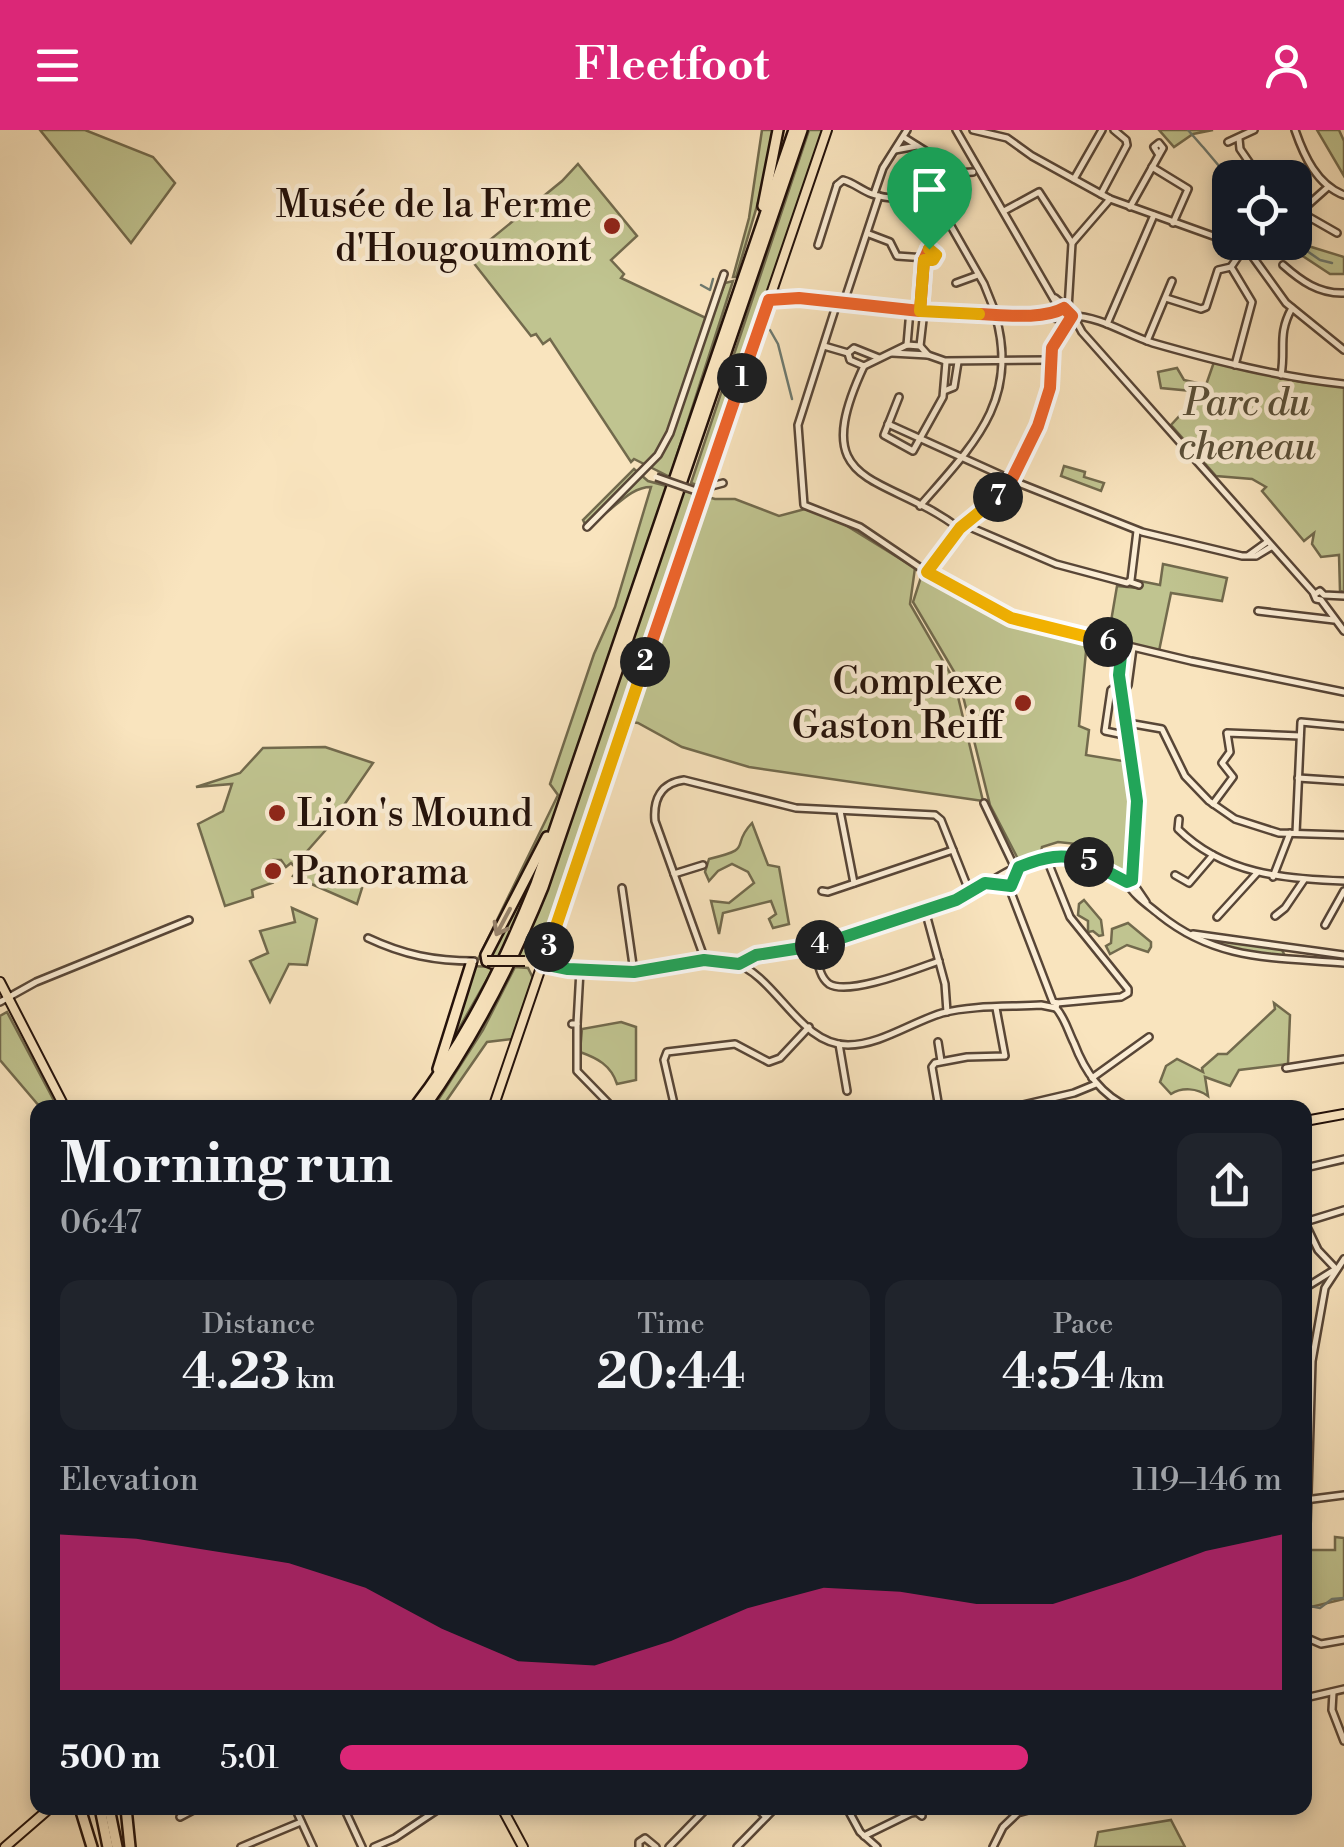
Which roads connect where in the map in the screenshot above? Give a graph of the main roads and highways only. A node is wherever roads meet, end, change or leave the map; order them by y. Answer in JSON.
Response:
{"nodes":[{"id":1,"x":778,"y":130,"type":"edge"},
{"id":2,"x":794,"y":130,"type":"edge"},
{"id":3,"x":802,"y":130,"type":"edge"},
{"id":4,"x":827,"y":130,"type":"edge"},
{"id":5,"x":753,"y":251,"type":"junction"},
{"id":6,"x":558,"y":822,"type":"junction"},
{"id":7,"x":523,"y":962,"type":"junction"},
{"id":8,"x":472,"y":963,"type":"joint"},
{"id":9,"x":490,"y":963,"type":"junction"},
{"id":10,"x":543,"y":964,"type":"junction"},
{"id":11,"x":538,"y":976,"type":"junction"},
{"id":12,"x":0,"y":982,"type":"edge"},
{"id":13,"x":3,"y":997,"type":"edge"},
{"id":14,"x":436,"y":1076,"type":"junction"},
{"id":15,"x":58,"y":1100,"type":"edge"},
{"id":16,"x":420,"y":1100,"type":"edge"},
{"id":17,"x":429,"y":1100,"type":"edge"},
{"id":18,"x":496,"y":1100,"type":"edge"},
{"id":19,"x":1344,"y":1114,"type":"edge"},
{"id":20,"x":1312,"y":1120,"type":"edge"},
{"id":21,"x":38,"y":1815,"type":"edge"},
{"id":22,"x":82,"y":1815,"type":"edge"},
{"id":23,"x":101,"y":1815,"type":"edge"},
{"id":24,"x":110,"y":1815,"type":"edge"},
{"id":25,"x":127,"y":1815,"type":"edge"},
{"id":26,"x":506,"y":1815,"type":"edge"},
{"id":27,"x":3,"y":1847,"type":"edge"},
{"id":28,"x":92,"y":1847,"type":"edge"},
{"id":29,"x":108,"y":1847,"type":"edge"},
{"id":30,"x":117,"y":1847,"type":"edge"},
{"id":31,"x":130,"y":1847,"type":"edge"},
{"id":32,"x":523,"y":1847,"type":"edge"}],
"edges":[{"from":1,"to":5,"type":"highway"},
{"from":2,"to":5,"type":"highway"},
{"from":3,"to":17,"type":"highway"},
{"from":4,"to":10,"type":"main road"},
{"from":5,"to":6,"type":"highway"},
{"from":6,"to":9,"type":"highway","one_way":true},
{"from":6,"to":14,"type":"highway"},
{"from":7,"to":9,"type":"main road","bridge":true},
{"from":7,"to":10,"type":"main road"},
{"from":7,"to":11,"type":"main road"},
{"from":8,"to":9,"type":"main road"},
{"from":8,"to":14,"type":"highway"},
{"from":10,"to":11,"type":"main road"},
{"from":11,"to":18,"type":"main road"},
{"from":12,"to":13,"type":"main road"},
{"from":13,"to":15,"type":"main road"},
{"from":14,"to":16,"type":"highway"},
{"from":19,"to":20,"type":"main road"},
{"from":21,"to":27,"type":"main road"},
{"from":22,"to":28,"type":"highway"},
{"from":23,"to":29,"type":"highway"},
{"from":24,"to":30,"type":"highway"},
{"from":25,"to":31,"type":"highway"},
{"from":26,"to":32,"type":"main road"}]}
